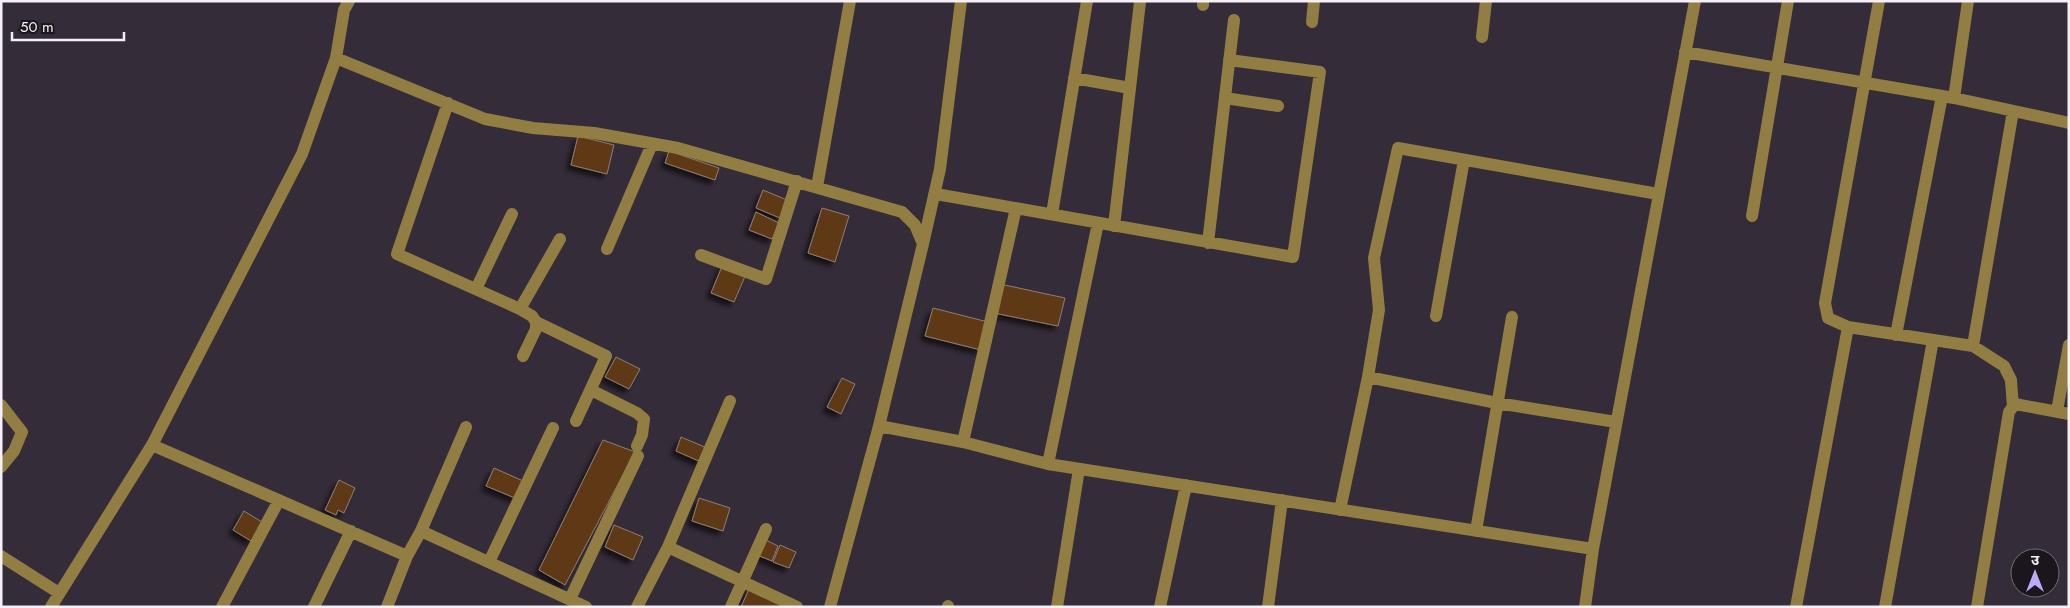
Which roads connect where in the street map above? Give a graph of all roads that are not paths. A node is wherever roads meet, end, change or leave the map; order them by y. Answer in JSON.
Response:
{"nodes":[{"id":1,"x":348,"y":1,"type":"edge"},
{"id":2,"x":850,"y":1,"type":"edge"},
{"id":3,"x":961,"y":1,"type":"edge"},
{"id":4,"x":1087,"y":1,"type":"edge"},
{"id":5,"x":1314,"y":1,"type":"edge"},
{"id":6,"x":1486,"y":1,"type":"edge"},
{"id":7,"x":1695,"y":1,"type":"edge"},
{"id":8,"x":1788,"y":1,"type":"edge"},
{"id":9,"x":1879,"y":1,"type":"edge"},
{"id":10,"x":1968,"y":1,"type":"edge"},
{"id":11,"x":1140,"y":2,"type":"edge"},
{"id":12,"x":1234,"y":20,"type":"dead end"},
{"id":13,"x":1312,"y":22,"type":"dead end"},
{"id":14,"x":1482,"y":37,"type":"dead end"},
{"id":15,"x":1685,"y":52,"type":"junction"},
{"id":16,"x":336,"y":58,"type":"junction"},
{"id":17,"x":1229,"y":60,"type":"junction"},
{"id":18,"x":1777,"y":68,"type":"junction"},
{"id":19,"x":1074,"y":78,"type":"junction"},
{"id":20,"x":1865,"y":83,"type":"junction"},
{"id":21,"x":1130,"y":88,"type":"junction"},
{"id":22,"x":1948,"y":97,"type":"junction"},
{"id":23,"x":1225,"y":98,"type":"junction"},
{"id":24,"x":448,"y":103,"type":"junction"},
{"id":25,"x":1278,"y":106,"type":"dead end"},
{"id":26,"x":2013,"y":111,"type":"junction"},
{"id":27,"x":2069,"y":123,"type":"edge"},
{"id":28,"x":652,"y":144,"type":"junction"},
{"id":29,"x":1464,"y":160,"type":"junction"},
{"id":30,"x":797,"y":181,"type":"junction"},
{"id":31,"x":817,"y":186,"type":"junction"},
{"id":32,"x":936,"y":194,"type":"junction"},
{"id":33,"x":1658,"y":194,"type":"junction"},
{"id":34,"x":1016,"y":208,"type":"junction"},
{"id":35,"x":512,"y":214,"type":"dead end"},
{"id":36,"x":1052,"y":214,"type":"junction"},
{"id":37,"x":1752,"y":216,"type":"dead end"},
{"id":38,"x":1098,"y":223,"type":"junction"},
{"id":39,"x":1114,"y":226,"type":"junction"},
{"id":40,"x":560,"y":239,"type":"dead end"},
{"id":41,"x":1208,"y":242,"type":"junction"},
{"id":42,"x":922,"y":244,"type":"junction"},
{"id":43,"x":607,"y":248,"type":"dead end"},
{"id":44,"x":701,"y":255,"type":"dead end"},
{"id":45,"x":476,"y":289,"type":"junction"},
{"id":46,"x":520,"y":309,"type":"junction"},
{"id":47,"x":1436,"y":316,"type":"dead end"},
{"id":48,"x":1512,"y":317,"type":"dead end"},
{"id":49,"x":536,"y":322,"type":"junction"},
{"id":50,"x":1848,"y":327,"type":"junction"},
{"id":51,"x":1896,"y":335,"type":"junction"},
{"id":52,"x":1933,"y":340,"type":"junction"},
{"id":53,"x":2069,"y":345,"type":"edge"},
{"id":54,"x":1973,"y":346,"type":"junction"},
{"id":55,"x":523,"y":356,"type":"dead end"},
{"id":56,"x":1368,"y":378,"type":"junction"},
{"id":57,"x":590,"y":390,"type":"junction"},
{"id":58,"x":730,"y":401,"type":"dead end"},
{"id":59,"x":1497,"y":403,"type":"junction"},
{"id":60,"x":1,"y":405,"type":"edge"},
{"id":61,"x":2012,"y":407,"type":"junction"},
{"id":62,"x":2063,"y":413,"type":"edge"},
{"id":63,"x":576,"y":420,"type":"dead end"},
{"id":64,"x":1616,"y":422,"type":"junction"},
{"id":65,"x":879,"y":426,"type":"junction"},
{"id":66,"x":466,"y":427,"type":"dead end"},
{"id":67,"x":553,"y":428,"type":"dead end"},
{"id":68,"x":963,"y":442,"type":"junction"},
{"id":69,"x":152,"y":445,"type":"junction"},
{"id":70,"x":1048,"y":464,"type":"junction"},
{"id":71,"x":1,"y":467,"type":"edge"},
{"id":72,"x":1079,"y":469,"type":"junction"},
{"id":73,"x":1186,"y":486,"type":"junction"},
{"id":74,"x":279,"y":500,"type":"junction"},
{"id":75,"x":1282,"y":500,"type":"junction"},
{"id":76,"x":1340,"y":510,"type":"junction"},
{"id":77,"x":766,"y":529,"type":"dead end"},
{"id":78,"x":351,"y":530,"type":"junction"},
{"id":79,"x":421,"y":530,"type":"junction"},
{"id":80,"x":1476,"y":531,"type":"junction"},
{"id":81,"x":668,"y":548,"type":"junction"},
{"id":82,"x":1592,"y":549,"type":"junction"},
{"id":83,"x":1,"y":556,"type":"edge"},
{"id":84,"x":407,"y":556,"type":"junction"},
{"id":85,"x":489,"y":562,"type":"junction"},
{"id":86,"x":742,"y":582,"type":"junction"},
{"id":87,"x":59,"y":593,"type":"junction"},
{"id":88,"x":570,"y":599,"type":"junction"},
{"id":89,"x":51,"y":607,"type":"edge"},
{"id":90,"x":222,"y":607,"type":"edge"},
{"id":91,"x":314,"y":607,"type":"edge"},
{"id":92,"x":387,"y":607,"type":"edge"},
{"id":93,"x":586,"y":607,"type":"edge"},
{"id":94,"x":637,"y":607,"type":"edge"},
{"id":95,"x":731,"y":607,"type":"edge"},
{"id":96,"x":797,"y":607,"type":"edge"},
{"id":97,"x":830,"y":607,"type":"edge"},
{"id":98,"x":1058,"y":607,"type":"edge"},
{"id":99,"x":1160,"y":607,"type":"edge"},
{"id":100,"x":1268,"y":607,"type":"edge"},
{"id":101,"x":1586,"y":607,"type":"edge"},
{"id":102,"x":1796,"y":607,"type":"edge"},
{"id":103,"x":1885,"y":607,"type":"edge"},
{"id":104,"x":1977,"y":607,"type":"edge"}],
"edges":[{"from":1,"to":16,"type":"street"},
{"from":2,"to":31,"type":"street"},
{"from":3,"to":32,"type":"street"},
{"from":4,"to":19,"type":"street"},
{"from":5,"to":13,"type":"street"},
{"from":6,"to":14,"type":"street"},
{"from":7,"to":15,"type":"street"},
{"from":8,"to":18,"type":"street"},
{"from":9,"to":20,"type":"street"},
{"from":10,"to":22,"type":"street"},
{"from":11,"to":21,"type":"street"},
{"from":12,"to":17,"type":"street"},
{"from":15,"to":18,"type":"street"},
{"from":15,"to":33,"type":"street"},
{"from":16,"to":24,"type":"street"},
{"from":16,"to":69,"type":"street"},
{"from":17,"to":23,"type":"street"},
{"from":17,"to":41,"type":"street"},
{"from":18,"to":20,"type":"street"},
{"from":18,"to":37,"type":"street"},
{"from":19,"to":21,"type":"street"},
{"from":19,"to":36,"type":"street"},
{"from":20,"to":22,"type":"street"},
{"from":20,"to":50,"type":"street"},
{"from":21,"to":39,"type":"street"},
{"from":22,"to":26,"type":"street"},
{"from":22,"to":51,"type":"street"},
{"from":23,"to":25,"type":"street"},
{"from":23,"to":41,"type":"street"},
{"from":24,"to":28,"type":"street"},
{"from":24,"to":45,"type":"street"},
{"from":26,"to":27,"type":"street"},
{"from":26,"to":54,"type":"street"},
{"from":28,"to":30,"type":"street"},
{"from":28,"to":43,"type":"street"},
{"from":29,"to":33,"type":"street"},
{"from":29,"to":47,"type":"street"},
{"from":29,"to":56,"type":"street"},
{"from":30,"to":31,"type":"street"},
{"from":30,"to":44,"type":"street"},
{"from":31,"to":42,"type":"street"},
{"from":32,"to":34,"type":"street"},
{"from":32,"to":42,"type":"street"},
{"from":33,"to":64,"type":"street"},
{"from":34,"to":36,"type":"street"},
{"from":34,"to":68,"type":"street"},
{"from":35,"to":45,"type":"street"},
{"from":36,"to":38,"type":"street"},
{"from":38,"to":39,"type":"street"},
{"from":38,"to":70,"type":"street"},
{"from":39,"to":41,"type":"street"},
{"from":40,"to":46,"type":"street"},
{"from":42,"to":65,"type":"street"},
{"from":45,"to":46,"type":"street"},
{"from":46,"to":49,"type":"street"},
{"from":48,"to":59,"type":"street"},
{"from":49,"to":55,"type":"street"},
{"from":49,"to":57,"type":"street"},
{"from":50,"to":51,"type":"street"},
{"from":50,"to":102,"type":"street"},
{"from":51,"to":52,"type":"street"},
{"from":52,"to":54,"type":"street"},
{"from":52,"to":103,"type":"street"},
{"from":53,"to":62,"type":"street"},
{"from":54,"to":61,"type":"street"},
{"from":56,"to":59,"type":"street"},
{"from":56,"to":76,"type":"street"},
{"from":57,"to":63,"type":"street"},
{"from":57,"to":88,"type":"street"},
{"from":58,"to":81,"type":"street"},
{"from":59,"to":64,"type":"street"},
{"from":59,"to":80,"type":"street"},
{"from":60,"to":71,"type":"street"},
{"from":61,"to":62,"type":"street"},
{"from":61,"to":104,"type":"street"},
{"from":64,"to":82,"type":"street"},
{"from":65,"to":68,"type":"street"},
{"from":65,"to":97,"type":"street"},
{"from":66,"to":79,"type":"street"},
{"from":67,"to":85,"type":"street"},
{"from":68,"to":70,"type":"street"},
{"from":69,"to":74,"type":"street"},
{"from":69,"to":87,"type":"street"},
{"from":70,"to":72,"type":"street"},
{"from":72,"to":73,"type":"street"},
{"from":72,"to":98,"type":"street"},
{"from":73,"to":75,"type":"street"},
{"from":73,"to":99,"type":"street"},
{"from":74,"to":78,"type":"street"},
{"from":74,"to":90,"type":"street"},
{"from":75,"to":76,"type":"street"},
{"from":75,"to":100,"type":"street"},
{"from":76,"to":80,"type":"street"},
{"from":77,"to":86,"type":"street"},
{"from":78,"to":84,"type":"street"},
{"from":78,"to":91,"type":"street"},
{"from":79,"to":84,"type":"street"},
{"from":79,"to":85,"type":"street"},
{"from":80,"to":82,"type":"street"},
{"from":81,"to":86,"type":"street"},
{"from":81,"to":94,"type":"street"},
{"from":82,"to":101,"type":"street"},
{"from":83,"to":87,"type":"street"},
{"from":84,"to":92,"type":"street"},
{"from":85,"to":88,"type":"street"},
{"from":86,"to":95,"type":"street"},
{"from":86,"to":96,"type":"street"},
{"from":87,"to":89,"type":"street"},
{"from":88,"to":93,"type":"street"}]}
